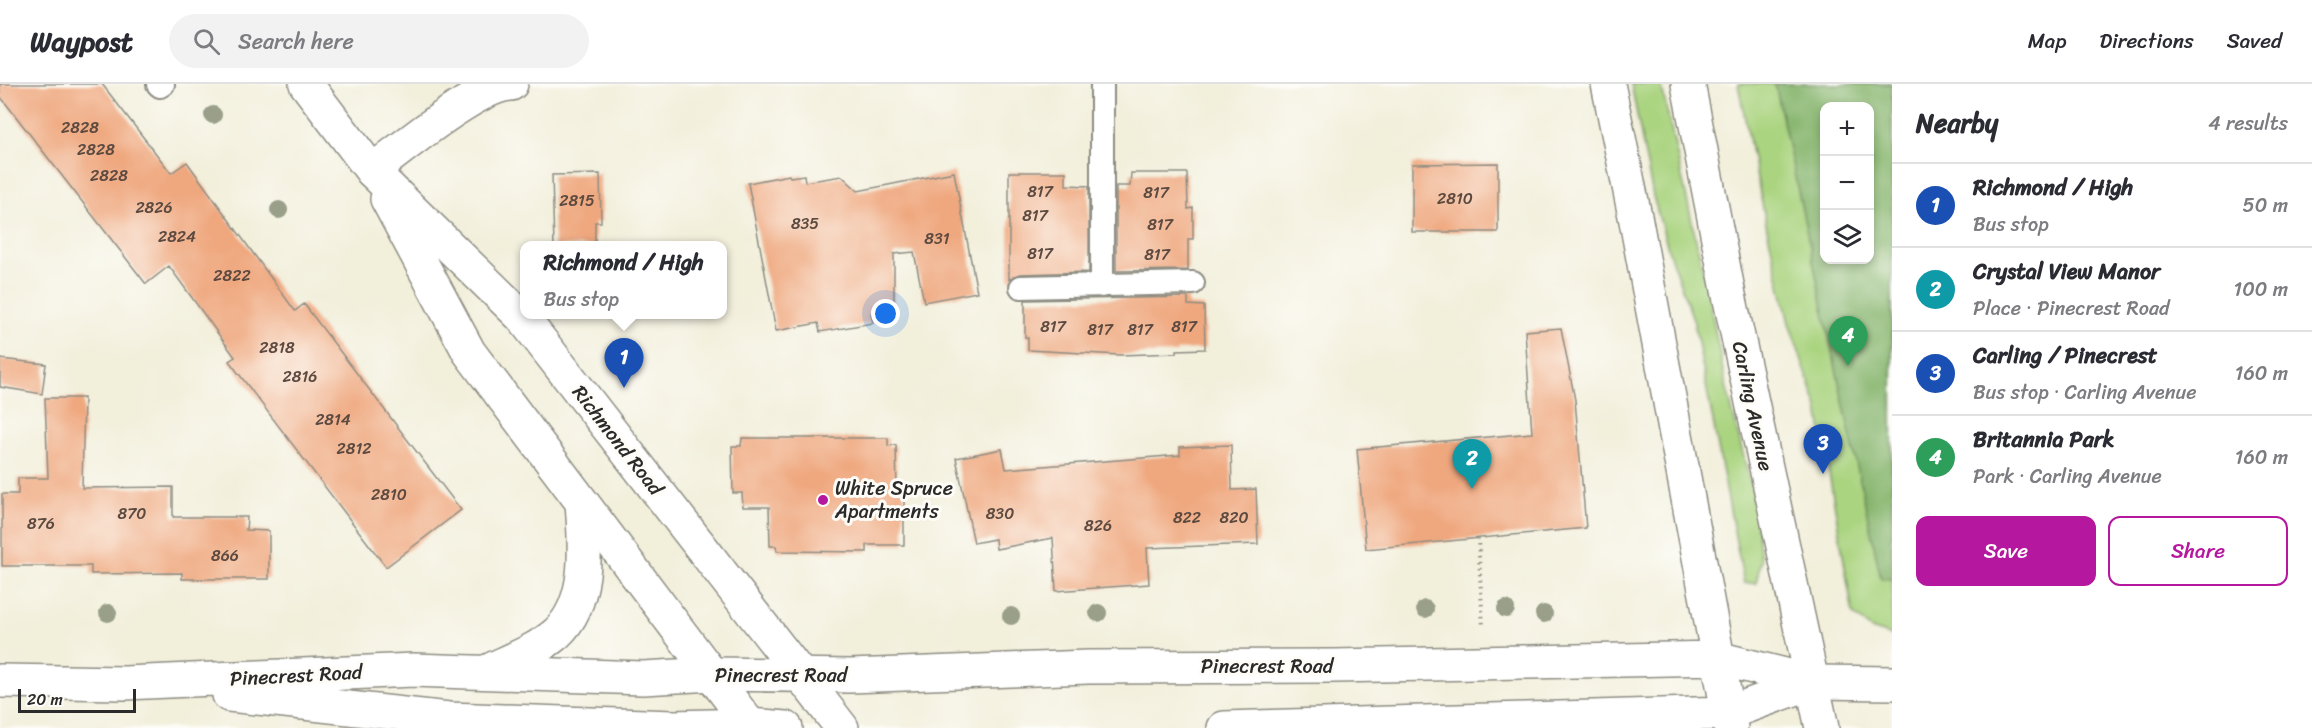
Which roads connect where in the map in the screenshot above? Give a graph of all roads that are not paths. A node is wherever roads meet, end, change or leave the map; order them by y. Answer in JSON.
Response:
{"nodes":[{"id":1,"x":158,"y":84,"type":"edge"},
{"id":2,"x":163,"y":84,"type":"edge"},
{"id":3,"x":306,"y":84,"type":"edge"},
{"id":4,"x":511,"y":84,"type":"edge"},
{"id":5,"x":1102,"y":84,"type":"edge"},
{"id":6,"x":1608,"y":84,"type":"edge"},
{"id":7,"x":1688,"y":84,"type":"edge"},
{"id":8,"x":372,"y":171,"type":"junction"},
{"id":9,"x":1193,"y":284,"type":"dead end"},
{"id":10,"x":1102,"y":286,"type":"junction"},
{"id":11,"x":1021,"y":287,"type":"dead end"},
{"id":12,"x":520,"y":315,"type":"edge"},
{"id":13,"x":524,"y":319,"type":"edge"},
{"id":14,"x":582,"y":502,"type":"junction"},
{"id":15,"x":1717,"y":658,"type":"junction"},
{"id":16,"x":488,"y":671,"type":"junction"},
{"id":17,"x":712,"y":674,"type":"junction"},
{"id":18,"x":803,"y":676,"type":"junction"},
{"id":19,"x":0,"y":681,"type":"edge"},
{"id":20,"x":1813,"y":682,"type":"junction"},
{"id":21,"x":125,"y":683,"type":"junction"},
{"id":22,"x":1892,"y":683,"type":"edge"},
{"id":23,"x":1729,"y":720,"type":"edge"},
{"id":24,"x":751,"y":726,"type":"edge"},
{"id":25,"x":786,"y":728,"type":"edge"},
{"id":26,"x":842,"y":728,"type":"edge"},
{"id":27,"x":1224,"y":728,"type":"edge"},
{"id":28,"x":1822,"y":728,"type":"edge"}],
"edges":[{"from":1,"to":2,"type":"lane"},
{"from":3,"to":8,"type":"main road","name":"Richmond Road"},
{"from":4,"to":8,"type":"main road"},
{"from":5,"to":10,"type":"lane"},
{"from":6,"to":15,"type":"main road"},
{"from":7,"to":20,"type":"main road","name":"Carling Avenue"},
{"from":8,"to":12,"type":"main road","name":"Richmond Road"},
{"from":8,"to":14,"type":"main road","name":"Richmond Road"},
{"from":9,"to":10,"type":"lane"},
{"from":10,"to":11,"type":"lane"},
{"from":13,"to":18,"type":"main road","name":"Richmond Road"},
{"from":14,"to":16,"type":"main road"},
{"from":14,"to":17,"type":"main road","name":"Richmond Road"},
{"from":15,"to":18,"type":"main road","name":"Pinecrest Road"},
{"from":15,"to":20,"type":"main road","name":"Pinecrest Road"},
{"from":15,"to":23,"type":"main road"},
{"from":16,"to":17,"type":"main road","name":"Pinecrest Road"},
{"from":16,"to":21,"type":"main road","name":"Pinecrest Road"},
{"from":17,"to":18,"type":"main road","name":"Pinecrest Road"},
{"from":17,"to":24,"type":"main road","name":"Richmond Road"},
{"from":18,"to":26,"type":"main road","name":"Richmond Road"},
{"from":19,"to":21,"type":"main road","name":"Pinecrest Road"},
{"from":20,"to":22,"type":"main road"},
{"from":20,"to":23,"type":"main road"},
{"from":20,"to":28,"type":"main road","name":"Carling Avenue"},
{"from":21,"to":24,"type":"main road","name":"Pinecrest Road"},
{"from":23,"to":27,"type":"main road"},
{"from":24,"to":25,"type":"main road","name":"Pinecrest Road"}]}
